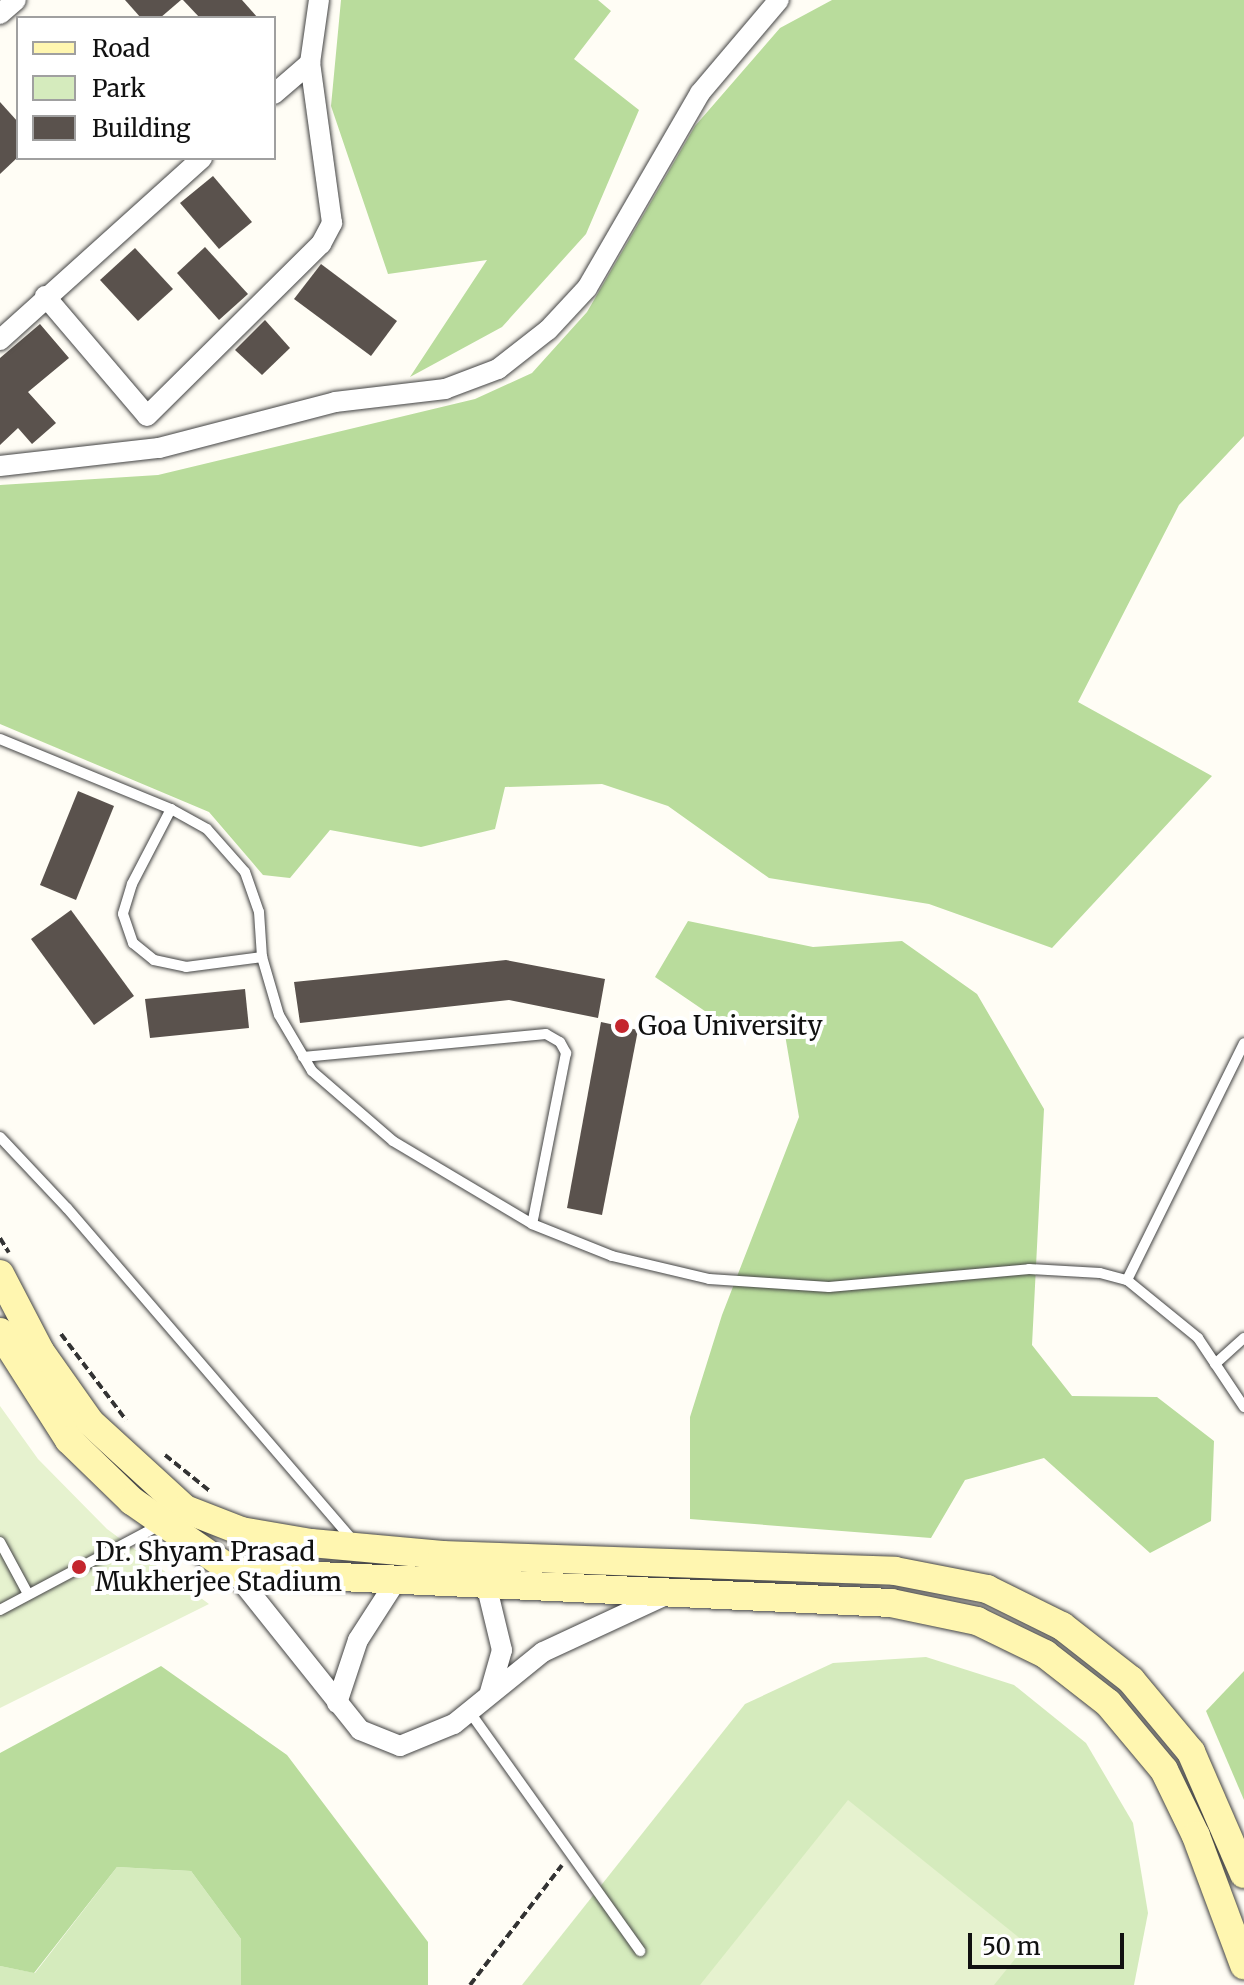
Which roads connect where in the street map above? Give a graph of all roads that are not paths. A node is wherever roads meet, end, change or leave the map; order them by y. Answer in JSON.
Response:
{"nodes":[{"id":1,"x":16,"y":0,"type":"edge"},
{"id":2,"x":319,"y":0,"type":"edge"},
{"id":3,"x":779,"y":0,"type":"edge"},
{"id":4,"x":0,"y":14,"type":"edge"},
{"id":5,"x":310,"y":63,"type":"junction"},
{"id":6,"x":276,"y":92,"type":"edge"},
{"id":7,"x":200,"y":160,"type":"edge"},
{"id":8,"x":45,"y":296,"type":"junction"},
{"id":9,"x":0,"y":340,"type":"edge"},
{"id":10,"x":0,"y":466,"type":"edge"},
{"id":11,"x":0,"y":739,"type":"edge"},
{"id":12,"x":171,"y":809,"type":"junction"},
{"id":13,"x":262,"y":957,"type":"junction"},
{"id":14,"x":1244,"y":1043,"type":"edge"},
{"id":15,"x":303,"y":1057,"type":"junction"},
{"id":16,"x":0,"y":1137,"type":"edge"},
{"id":17,"x":532,"y":1224,"type":"junction"},
{"id":18,"x":6,"y":1267,"type":"edge"},
{"id":19,"x":1127,"y":1280,"type":"junction"},
{"id":20,"x":0,"y":1332,"type":"edge"},
{"id":21,"x":1244,"y":1338,"type":"edge"},
{"id":22,"x":1215,"y":1364,"type":"junction"},
{"id":23,"x":1244,"y":1407,"type":"edge"},
{"id":24,"x":161,"y":1524,"type":"junction"},
{"id":25,"x":0,"y":1542,"type":"edge"},
{"id":26,"x":358,"y":1547,"type":"junction"},
{"id":27,"x":234,"y":1572,"type":"junction"},
{"id":28,"x":396,"y":1581,"type":"junction"},
{"id":29,"x":665,"y":1581,"type":"junction"},
{"id":30,"x":486,"y":1584,"type":"junction"},
{"id":31,"x":28,"y":1594,"type":"junction"},
{"id":32,"x":0,"y":1610,"type":"edge"},
{"id":33,"x":489,"y":1694,"type":"junction"},
{"id":34,"x":337,"y":1703,"type":"junction"},
{"id":35,"x":469,"y":1711,"type":"junction"},
{"id":36,"x":1244,"y":1874,"type":"edge"},
{"id":37,"x":640,"y":1951,"type":"dead end"},
{"id":38,"x":1244,"y":1965,"type":"edge"}],
"edges":[{"from":1,"to":4,"type":"street"},
{"from":2,"to":5,"type":"street"},
{"from":3,"to":10,"type":"street"},
{"from":5,"to":6,"type":"street"},
{"from":5,"to":8,"type":"street"},
{"from":7,"to":8,"type":"street"},
{"from":8,"to":9,"type":"street"},
{"from":11,"to":12,"type":"lane"},
{"from":12,"to":13,"type":"lane"},
{"from":12,"to":13,"type":"lane"},
{"from":13,"to":15,"type":"lane"},
{"from":14,"to":19,"type":"lane"},
{"from":15,"to":17,"type":"lane"},
{"from":15,"to":17,"type":"lane"},
{"from":16,"to":26,"type":"lane"},
{"from":17,"to":19,"type":"lane"},
{"from":18,"to":26,"type":"main road"},
{"from":19,"to":22,"type":"lane"},
{"from":20,"to":24,"type":"main road"},
{"from":21,"to":22,"type":"lane"},
{"from":22,"to":23,"type":"lane"},
{"from":24,"to":27,"type":"main road"},
{"from":24,"to":31,"type":"lane"},
{"from":25,"to":31,"type":"lane"},
{"from":26,"to":29,"type":"main road"},
{"from":27,"to":28,"type":"main road"},
{"from":27,"to":34,"type":"street"},
{"from":28,"to":30,"type":"main road"},
{"from":28,"to":34,"type":"street"},
{"from":29,"to":30,"type":"main road"},
{"from":29,"to":33,"type":"street"},
{"from":29,"to":36,"type":"main road"},
{"from":29,"to":38,"type":"main road"},
{"from":30,"to":33,"type":"street"},
{"from":31,"to":32,"type":"lane"},
{"from":33,"to":35,"type":"street"},
{"from":34,"to":35,"type":"street"},
{"from":35,"to":37,"type":"lane"}]}
